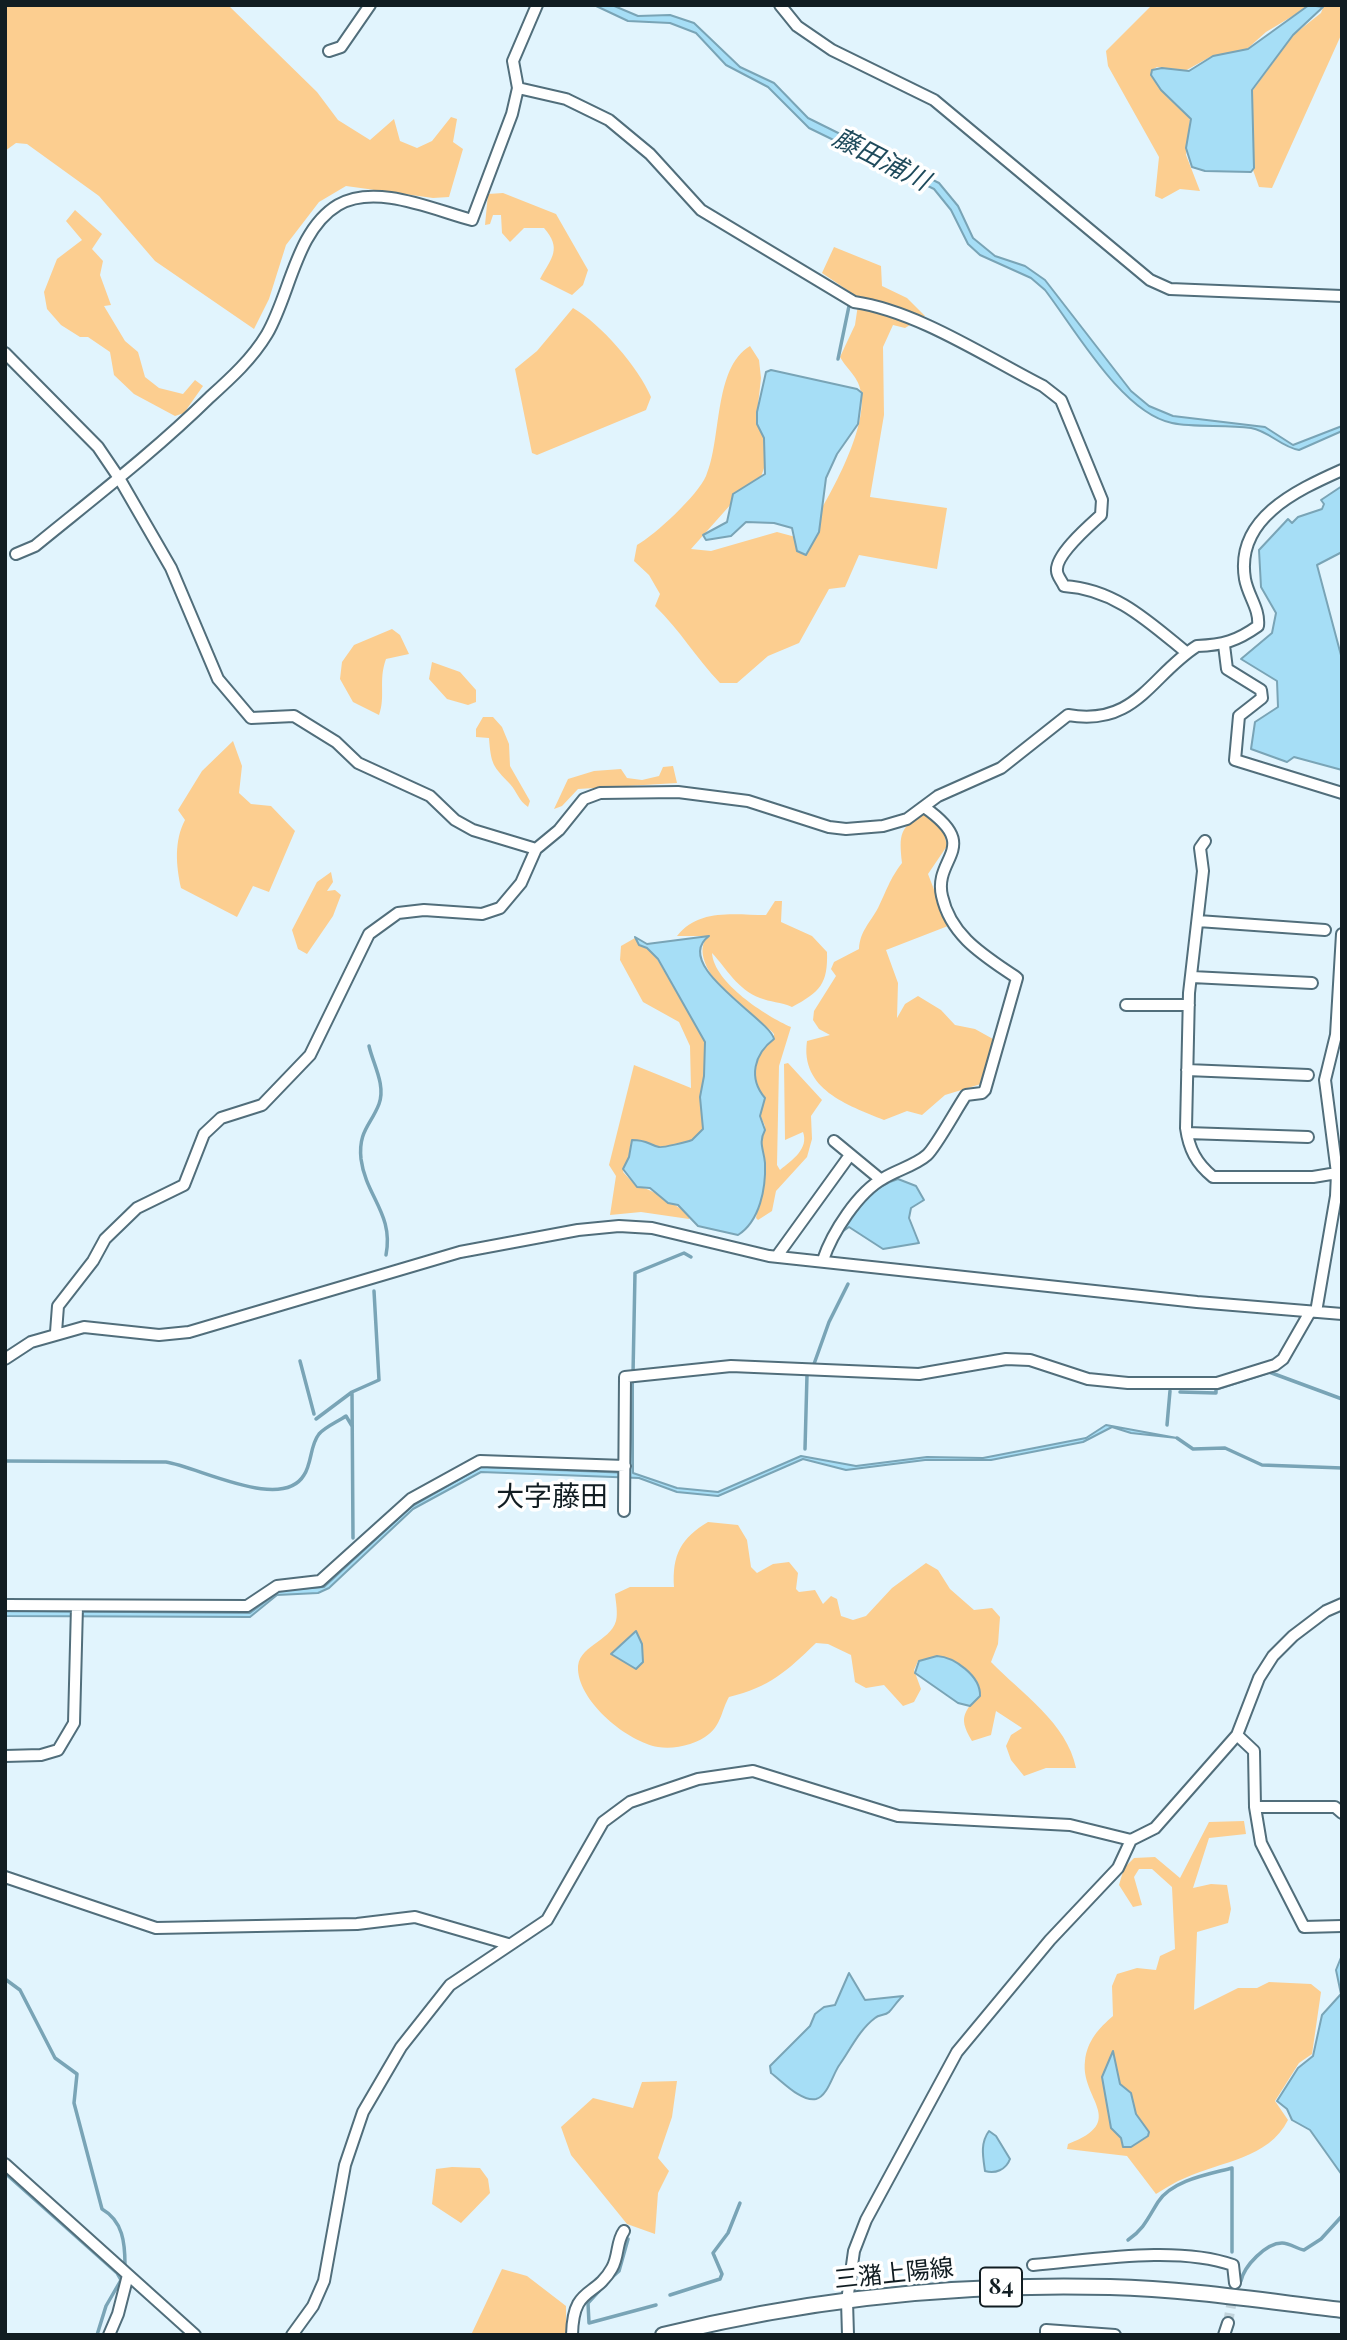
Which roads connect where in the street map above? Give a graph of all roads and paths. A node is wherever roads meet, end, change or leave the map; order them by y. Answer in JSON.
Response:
{"nodes":[{"id":1,"x":370,"y":5,"type":"edge"},
{"id":2,"x":537,"y":5,"type":"edge"},
{"id":3,"x":780,"y":5,"type":"edge"},
{"id":4,"x":330,"y":51,"type":"dead end"},
{"id":5,"x":518,"y":88,"type":"junction"},
{"id":6,"x":1342,"y":296,"type":"edge"},
{"id":7,"x":5,"y":353,"type":"edge"},
{"id":8,"x":1342,"y":470,"type":"edge"},
{"id":9,"x":119,"y":478,"type":"junction"},
{"id":10,"x":16,"y":554,"type":"dead end"},
{"id":11,"x":1224,"y":645,"type":"junction"},
{"id":12,"x":1187,"y":653,"type":"junction"},
{"id":13,"x":1342,"y":793,"type":"edge"},
{"id":14,"x":924,"y":807,"type":"junction"},
{"id":15,"x":1205,"y":841,"type":"dead end"},
{"id":16,"x":536,"y":849,"type":"junction"},
{"id":17,"x":1198,"y":921,"type":"junction"},
{"id":18,"x":1325,"y":930,"type":"dead end"},
{"id":19,"x":1342,"y":934,"type":"edge"},
{"id":20,"x":1192,"y":977,"type":"junction"},
{"id":21,"x":1312,"y":983,"type":"dead end"},
{"id":22,"x":1126,"y":1005,"type":"dead end"},
{"id":23,"x":1189,"y":1005,"type":"junction"},
{"id":24,"x":1188,"y":1070,"type":"junction"},
{"id":25,"x":1308,"y":1075,"type":"dead end"},
{"id":26,"x":1187,"y":1133,"type":"junction"},
{"id":27,"x":1308,"y":1137,"type":"dead end"},
{"id":28,"x":834,"y":1141,"type":"dead end"},
{"id":29,"x":850,"y":1155,"type":"junction"},
{"id":30,"x":1337,"y":1173,"type":"junction"},
{"id":31,"x":880,"y":1179,"type":"junction"},
{"id":32,"x":777,"y":1256,"type":"junction"},
{"id":33,"x":823,"y":1260,"type":"junction"},
{"id":34,"x":1313,"y":1312,"type":"junction"},
{"id":35,"x":1342,"y":1314,"type":"edge"},
{"id":36,"x":56,"y":1332,"type":"junction"},
{"id":37,"x":5,"y":1359,"type":"edge"},
{"id":38,"x":625,"y":1472,"type":"junction"},
{"id":39,"x":624,"y":1511,"type":"dead end"},
{"id":40,"x":1342,"y":1604,"type":"edge"},
{"id":41,"x":5,"y":1605,"type":"edge"},
{"id":42,"x":77,"y":1612,"type":"junction"},
{"id":43,"x":1237,"y":1735,"type":"junction"},
{"id":44,"x":5,"y":1756,"type":"edge"},
{"id":45,"x":1255,"y":1807,"type":"junction"},
{"id":46,"x":1342,"y":1813,"type":"edge"},
{"id":47,"x":1131,"y":1840,"type":"junction"},
{"id":48,"x":5,"y":1877,"type":"edge"},
{"id":49,"x":1342,"y":1926,"type":"edge"},
{"id":50,"x":508,"y":1944,"type":"junction"},
{"id":51,"x":5,"y":2164,"type":"edge"},
{"id":52,"x":624,"y":2231,"type":"dead end"},
{"id":53,"x":1033,"y":2265,"type":"dead end"},
{"id":54,"x":128,"y":2275,"type":"junction"},
{"id":55,"x":1234,"y":2283,"type":"dead end"},
{"id":56,"x":847,"y":2301,"type":"junction"},
{"id":57,"x":1342,"y":2310,"type":"edge"},
{"id":58,"x":110,"y":2335,"type":"edge"},
{"id":59,"x":195,"y":2335,"type":"edge"},
{"id":60,"x":292,"y":2335,"type":"edge"},
{"id":61,"x":572,"y":2335,"type":"edge"},
{"id":62,"x":663,"y":2335,"type":"edge"},
{"id":63,"x":848,"y":2335,"type":"edge"},
{"id":64,"x":1046,"y":2335,"type":"edge"},
{"id":65,"x":1115,"y":2335,"type":"edge"}],
"edges":[{"from":1,"to":4,"type":"street"},
{"from":2,"to":5,"type":"street"},
{"from":3,"to":6,"type":"street"},
{"from":5,"to":9,"type":"street"},
{"from":5,"to":12,"type":"street"},
{"from":7,"to":9,"type":"street"},
{"from":8,"to":11,"type":"street"},
{"from":9,"to":10,"type":"street"},
{"from":9,"to":16,"type":"street"},
{"from":11,"to":12,"type":"street"},
{"from":11,"to":13,"type":"street"},
{"from":12,"to":14,"type":"street"},
{"from":14,"to":16,"type":"street"},
{"from":14,"to":31,"type":"street"},
{"from":15,"to":17,"type":"street"},
{"from":16,"to":36,"type":"street"},
{"from":17,"to":18,"type":"street"},
{"from":17,"to":20,"type":"street"},
{"from":19,"to":30,"type":"street"},
{"from":20,"to":21,"type":"street"},
{"from":20,"to":23,"type":"street"},
{"from":22,"to":23,"type":"street"},
{"from":23,"to":24,"type":"street"},
{"from":24,"to":25,"type":"street"},
{"from":24,"to":26,"type":"street"},
{"from":26,"to":27,"type":"street"},
{"from":26,"to":30,"type":"street"},
{"from":28,"to":29,"type":"street"},
{"from":29,"to":31,"type":"street"},
{"from":29,"to":32,"type":"street"},
{"from":30,"to":34,"type":"street"},
{"from":31,"to":33,"type":"street"},
{"from":32,"to":33,"type":"street"},
{"from":32,"to":36,"type":"street"},
{"from":33,"to":34,"type":"street"},
{"from":34,"to":35,"type":"street"},
{"from":34,"to":38,"type":"street"},
{"from":36,"to":37,"type":"street"},
{"from":38,"to":39,"type":"street"},
{"from":38,"to":42,"type":"street"},
{"from":40,"to":43,"type":"street"},
{"from":41,"to":42,"type":"street"},
{"from":42,"to":44,"type":"street"},
{"from":43,"to":45,"type":"street"},
{"from":43,"to":47,"type":"street"},
{"from":45,"to":46,"type":"street"},
{"from":45,"to":49,"type":"street"},
{"from":47,"to":50,"type":"street"},
{"from":47,"to":56,"type":"street"},
{"from":48,"to":50,"type":"street"},
{"from":50,"to":60,"type":"street"},
{"from":51,"to":54,"type":"street"},
{"from":52,"to":61,"type":"street"},
{"from":53,"to":55,"type":"street"},
{"from":54,"to":58,"type":"street"},
{"from":54,"to":59,"type":"street"},
{"from":56,"to":57,"type":"main road","name":"三潴上陽線","number":"84"},
{"from":56,"to":62,"type":"main road","name":"三潴上陽線","number":"84"},
{"from":56,"to":63,"type":"street"},
{"from":64,"to":65,"type":"street"}]}
